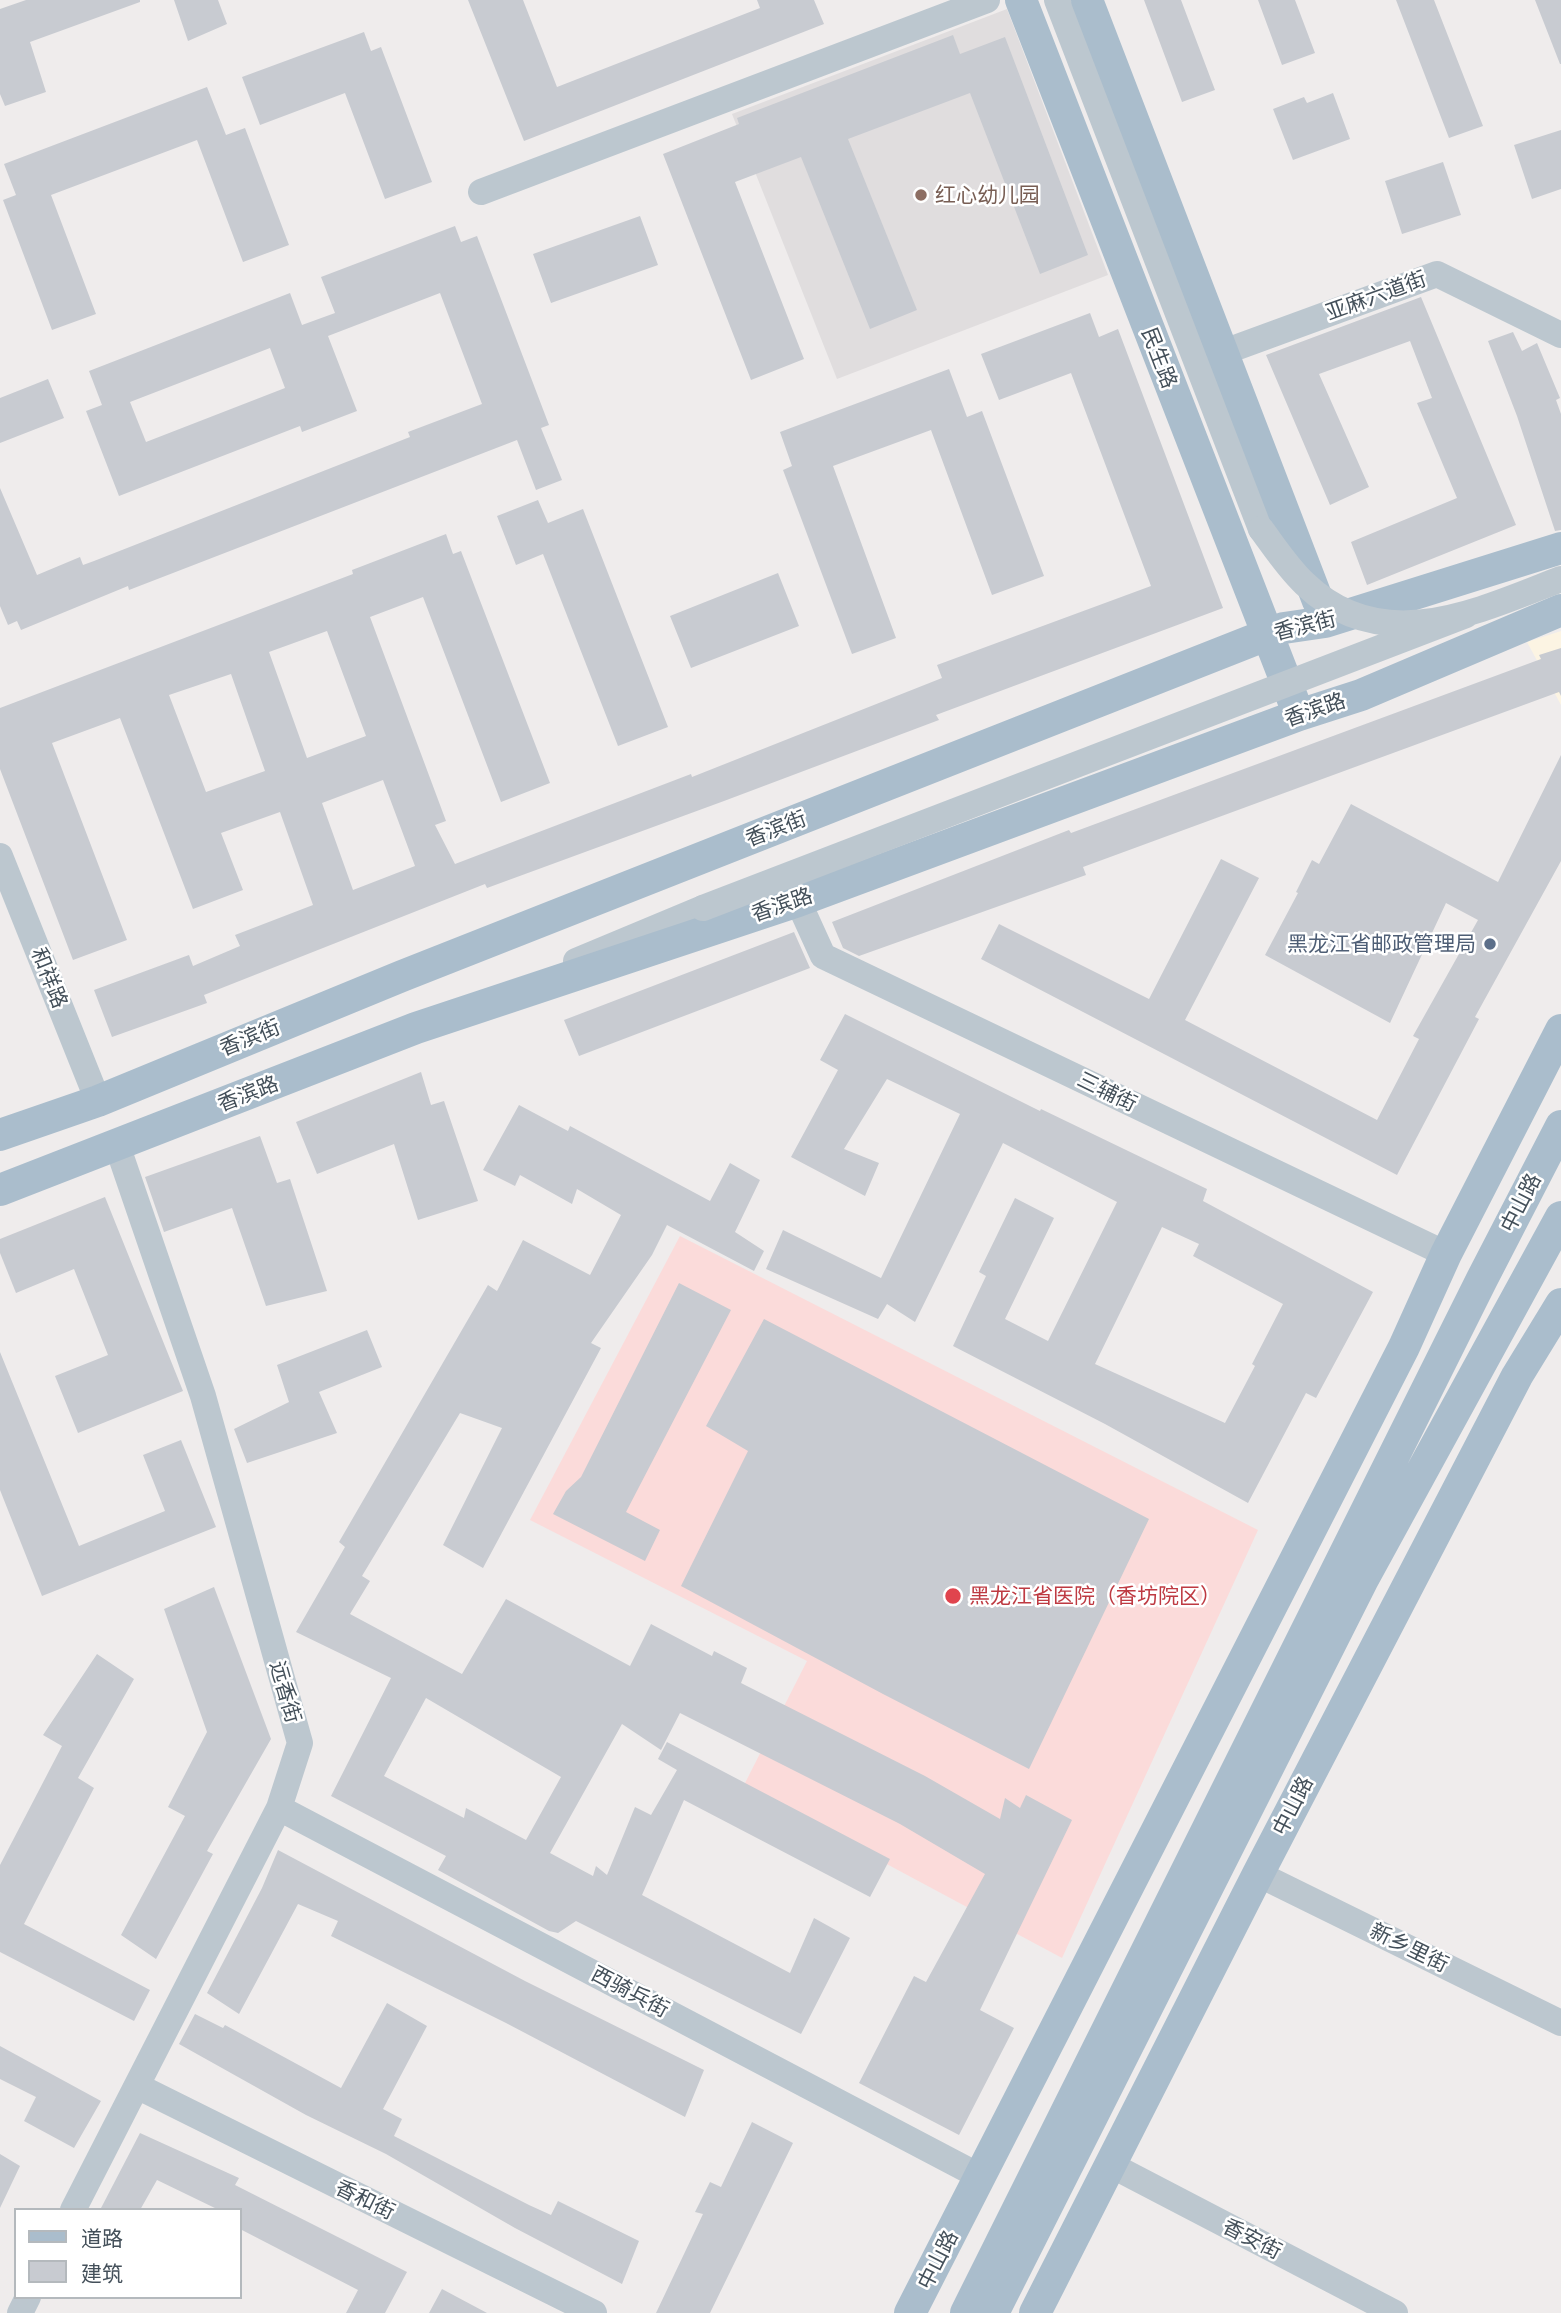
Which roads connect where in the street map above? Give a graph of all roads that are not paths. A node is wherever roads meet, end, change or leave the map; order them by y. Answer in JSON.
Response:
{"nodes":[{"id":1,"x":988,"y":0,"type":"edge"},
{"id":2,"x":1021,"y":0,"type":"edge"},
{"id":3,"x":1057,"y":0,"type":"edge"},
{"id":4,"x":1087,"y":0,"type":"edge"},
{"id":5,"x":481,"y":192,"type":"dead end"},
{"id":6,"x":1561,"y":335,"type":"edge"},
{"id":7,"x":1224,"y":352,"type":"junction"},
{"id":8,"x":1561,"y":548,"type":"edge"},
{"id":9,"x":1561,"y":579,"type":"edge"},
{"id":10,"x":1561,"y":610,"type":"edge"},
{"id":11,"x":1466,"y":615,"type":"junction"},
{"id":12,"x":1325,"y":622,"type":"junction"},
{"id":13,"x":1266,"y":636,"type":"junction"},
{"id":14,"x":1299,"y":715,"type":"junction"},
{"id":15,"x":0,"y":856,"type":"edge"},
{"id":16,"x":798,"y":901,"type":"junction"},
{"id":17,"x":416,"y":1028,"type":"junction"},
{"id":18,"x":1561,"y":1030,"type":"edge"},
{"id":19,"x":98,"y":1101,"type":"junction"},
{"id":20,"x":1561,"y":1126,"type":"edge"},
{"id":21,"x":0,"y":1135,"type":"edge"},
{"id":22,"x":117,"y":1145,"type":"junction"},
{"id":23,"x":0,"y":1190,"type":"edge"},
{"id":24,"x":1561,"y":1217,"type":"edge"},
{"id":25,"x":1506,"y":1232,"type":"junction"},
{"id":26,"x":1446,"y":1254,"type":"junction"},
{"id":27,"x":1534,"y":1270,"type":"junction"},
{"id":28,"x":1560,"y":1309,"type":"edge"},
{"id":29,"x":1404,"y":1346,"type":"junction"},
{"id":30,"x":1517,"y":1376,"type":"junction"},
{"id":31,"x":279,"y":1808,"type":"junction"},
{"id":32,"x":1258,"y":1874,"type":"junction"},
{"id":33,"x":1561,"y":2023,"type":"edge"},
{"id":34,"x":137,"y":2086,"type":"junction"},
{"id":35,"x":1109,"y":2165,"type":"junction"},
{"id":36,"x":981,"y":2177,"type":"junction"},
{"id":37,"x":74,"y":2208,"type":"edge"},
{"id":38,"x":594,"y":2313,"type":"edge"},
{"id":39,"x":910,"y":2313,"type":"edge"},
{"id":40,"x":966,"y":2313,"type":"edge"},
{"id":41,"x":993,"y":2313,"type":"edge"},
{"id":42,"x":1035,"y":2313,"type":"edge"},
{"id":43,"x":1395,"y":2313,"type":"edge"}],
"edges":[{"from":1,"to":5,"type":"street"},
{"from":2,"to":13,"type":"main road","name":"民生路"},
{"from":3,"to":11,"type":"street","bridge":true},
{"from":4,"to":7,"type":"main road"},
{"from":6,"to":7,"type":"street","name":"亚麻六道街"},
{"from":7,"to":12,"type":"main road"},
{"from":8,"to":12,"type":"main road","name":"香滨街"},
{"from":9,"to":11,"type":"street","bridge":true},
{"from":10,"to":14,"type":"main road","name":"香滨路"},
{"from":11,"to":17,"type":"street","bridge":true},
{"from":12,"to":13,"type":"main road","name":"香滨街"},
{"from":13,"to":14,"type":"main road","name":"民生路"},
{"from":13,"to":19,"type":"main road","name":"香滨街"},
{"from":14,"to":16,"type":"main road","name":"香滨路"},
{"from":15,"to":19,"type":"street","name":"和祥路"},
{"from":16,"to":17,"type":"main road","name":"香滨路"},
{"from":16,"to":26,"type":"street","name":"三辅街"},
{"from":17,"to":22,"type":"main road","name":"香滨路"},
{"from":18,"to":26,"type":"main road"},
{"from":19,"to":21,"type":"main road","name":"香滨街"},
{"from":20,"to":25,"type":"main road","name":"中山路"},
{"from":22,"to":23,"type":"main road","name":"香滨路"},
{"from":22,"to":31,"type":"street","name":"远香街"},
{"from":24,"to":27,"type":"main road","name":"中山路"},
{"from":25,"to":29,"type":"main road"},
{"from":25,"to":40,"type":"main road","name":"中山路"},
{"from":26,"to":29,"type":"main road"},
{"from":27,"to":30,"type":"main road"},
{"from":27,"to":41,"type":"main road","name":"中山路"},
{"from":28,"to":30,"type":"main road","name":"中山路"},
{"from":29,"to":36,"type":"main road","name":"中山路"},
{"from":30,"to":32,"type":"main road","name":"中山路"},
{"from":31,"to":34,"type":"street","name":"远香街"},
{"from":31,"to":36,"type":"street","name":"西骑兵街"},
{"from":32,"to":33,"type":"street","name":"新乡里街"},
{"from":32,"to":35,"type":"main road","name":"中山路"},
{"from":34,"to":37,"type":"street","name":"远香街"},
{"from":34,"to":38,"type":"street","name":"香和街"},
{"from":35,"to":42,"type":"main road","name":"中山路"},
{"from":35,"to":43,"type":"street","name":"香安街"},
{"from":36,"to":39,"type":"main road","name":"中山路"}]}
